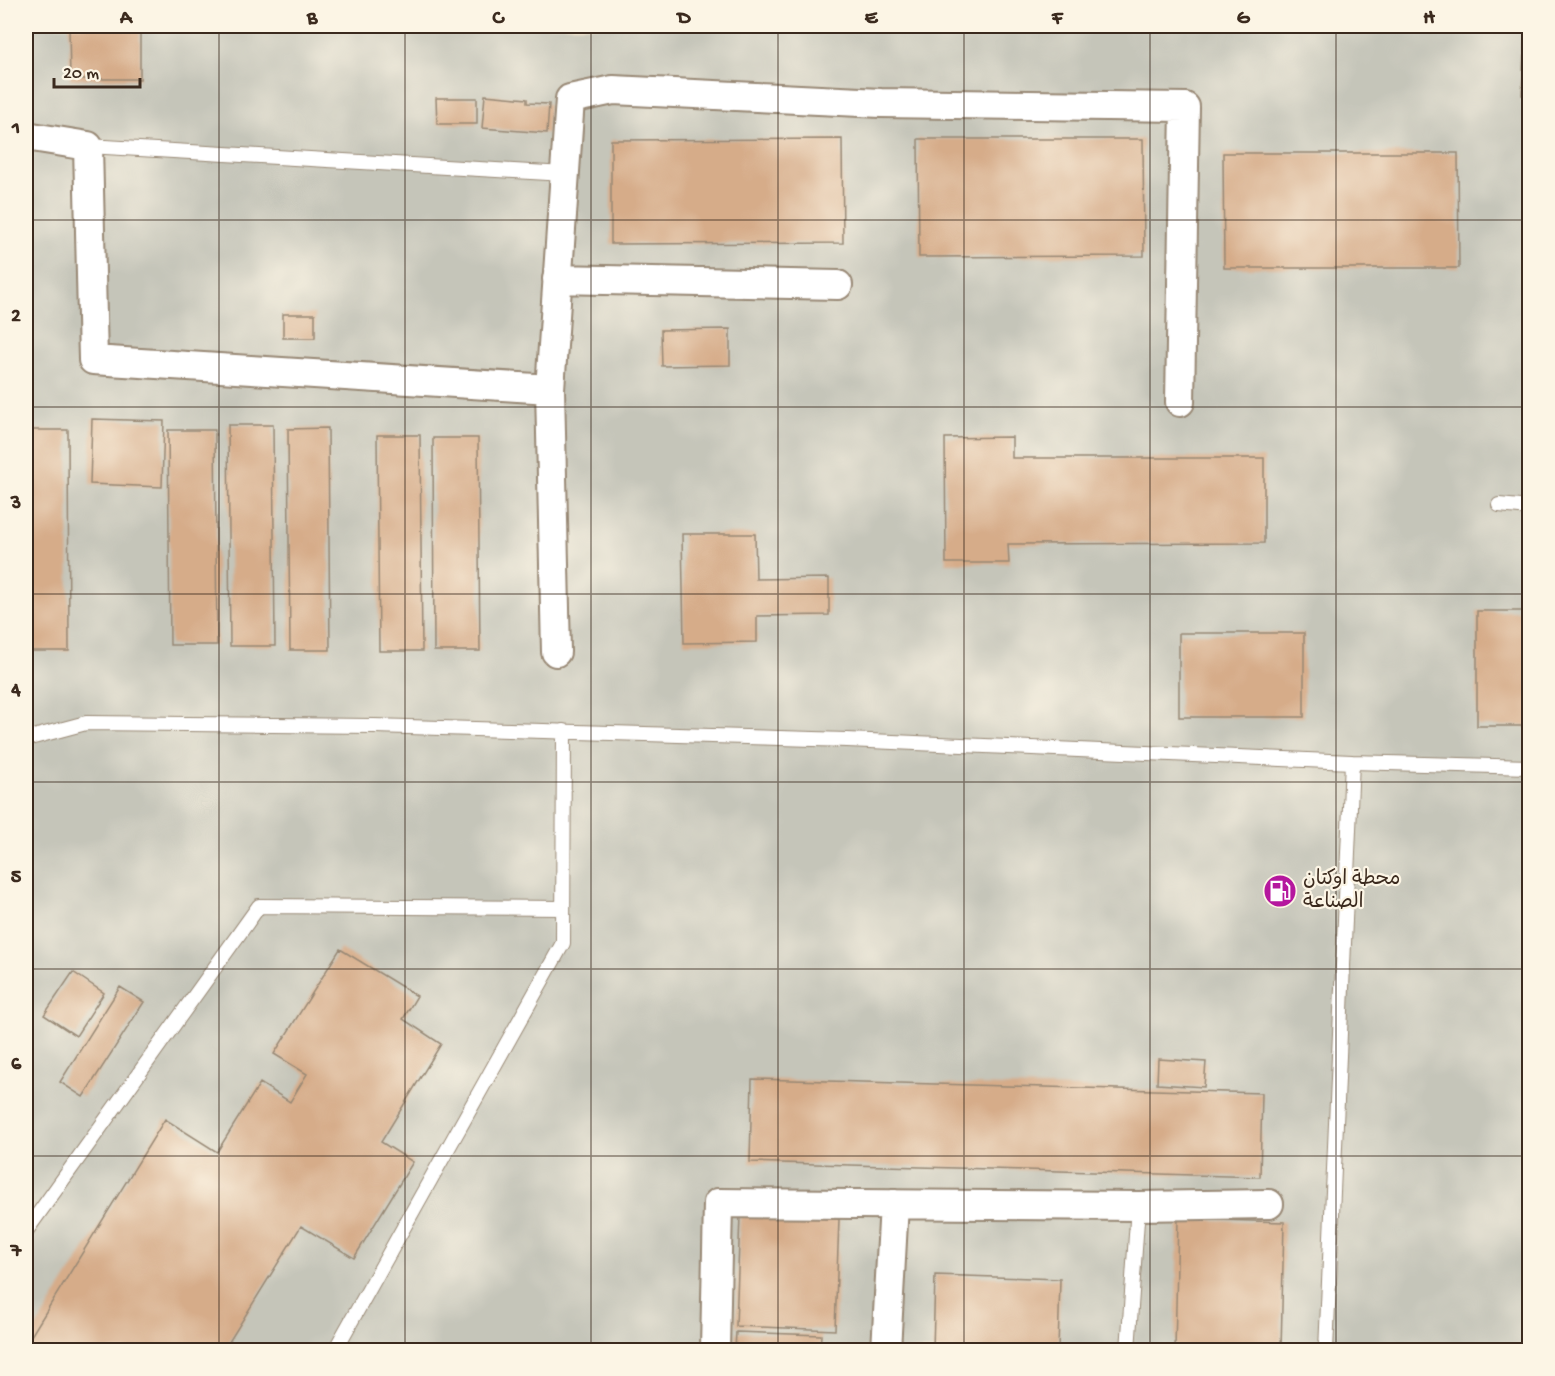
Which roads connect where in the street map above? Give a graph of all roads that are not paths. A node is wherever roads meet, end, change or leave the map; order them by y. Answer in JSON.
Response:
{"nodes":[{"id":1,"x":26,"y":136,"type":"edge"},
{"id":2,"x":88,"y":146,"type":"junction"},
{"id":3,"x":565,"y":174,"type":"junction"},
{"id":4,"x":557,"y":279,"type":"junction"},
{"id":5,"x":838,"y":285,"type":"dead end"},
{"id":6,"x":550,"y":389,"type":"junction"},
{"id":7,"x":1180,"y":402,"type":"dead end"},
{"id":8,"x":1499,"y":505,"type":"dead end"},
{"id":9,"x":1530,"y":508,"type":"edge"},
{"id":10,"x":556,"y":652,"type":"dead end"},
{"id":11,"x":564,"y":731,"type":"junction"},
{"id":12,"x":26,"y":739,"type":"edge"},
{"id":13,"x":1352,"y":762,"type":"junction"},
{"id":14,"x":1530,"y":767,"type":"edge"},
{"id":15,"x":563,"y":908,"type":"junction"},
{"id":16,"x":894,"y":1204,"type":"junction"},
{"id":17,"x":1269,"y":1204,"type":"dead end"},
{"id":18,"x":1138,"y":1206,"type":"junction"},
{"id":19,"x":26,"y":1231,"type":"edge"},
{"id":20,"x":335,"y":1350,"type":"edge"},
{"id":21,"x":715,"y":1350,"type":"edge"},
{"id":22,"x":886,"y":1350,"type":"edge"},
{"id":23,"x":1128,"y":1350,"type":"edge"},
{"id":24,"x":1326,"y":1350,"type":"edge"}],
"edges":[{"from":1,"to":2,"type":"street"},
{"from":2,"to":3,"type":"lane"},
{"from":2,"to":6,"type":"street"},
{"from":3,"to":4,"type":"street"},
{"from":3,"to":7,"type":"street"},
{"from":4,"to":5,"type":"street"},
{"from":4,"to":6,"type":"street"},
{"from":6,"to":10,"type":"street"},
{"from":8,"to":9,"type":"lane"},
{"from":11,"to":12,"type":"lane"},
{"from":11,"to":13,"type":"lane"},
{"from":11,"to":15,"type":"lane"},
{"from":13,"to":14,"type":"lane"},
{"from":13,"to":24,"type":"lane"},
{"from":15,"to":19,"type":"lane"},
{"from":15,"to":20,"type":"lane"},
{"from":16,"to":18,"type":"street"},
{"from":16,"to":21,"type":"street"},
{"from":16,"to":22,"type":"street"},
{"from":17,"to":18,"type":"street"},
{"from":18,"to":23,"type":"lane"}]}
